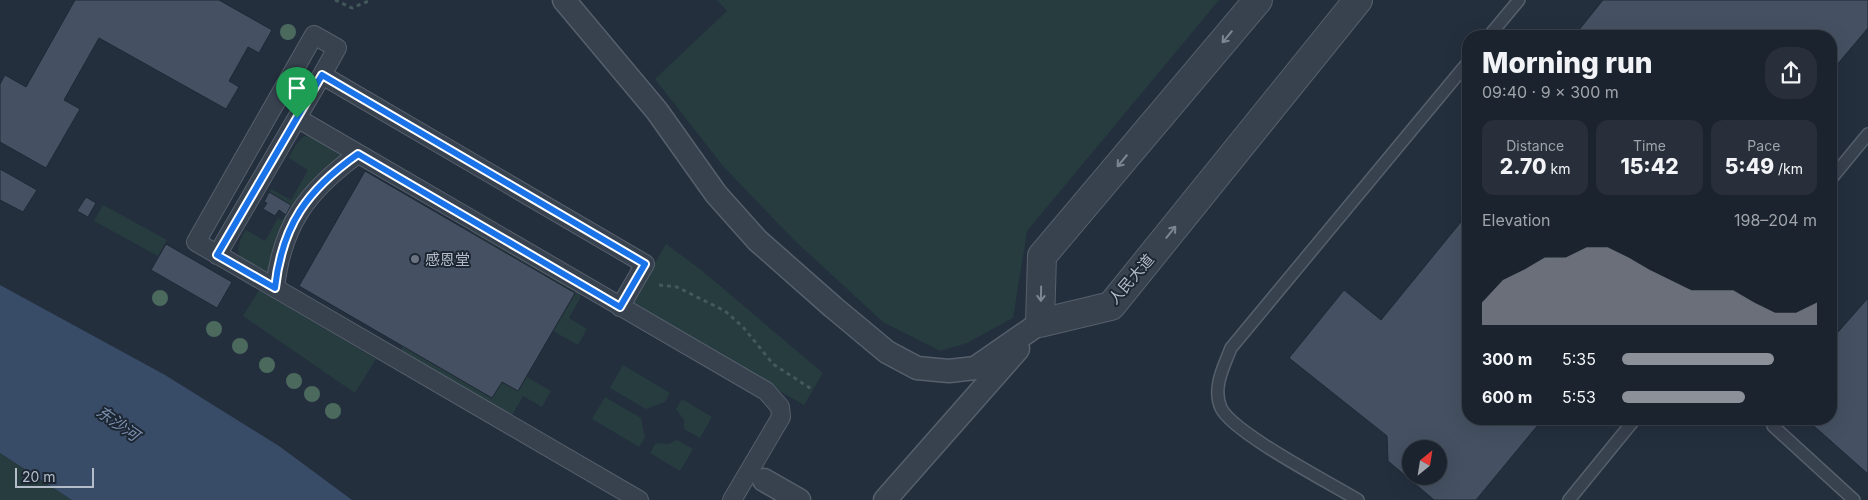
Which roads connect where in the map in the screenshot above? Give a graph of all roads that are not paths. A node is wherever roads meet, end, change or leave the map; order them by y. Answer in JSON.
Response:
{"nodes":[{"id":1,"x":564,"y":0,"type":"edge"},
{"id":2,"x":1258,"y":0,"type":"edge"},
{"id":3,"x":1358,"y":0,"type":"edge"},
{"id":4,"x":1519,"y":0,"type":"edge"},
{"id":5,"x":1494,"y":30,"type":"edge"},
{"id":6,"x":1462,"y":69,"type":"edge"},
{"id":7,"x":322,"y":75,"type":"junction"},
{"id":8,"x":297,"y":118,"type":"junction"},
{"id":9,"x":1868,"y":134,"type":"edge"},
{"id":10,"x":358,"y":154,"type":"junction"},
{"id":11,"x":1837,"y":172,"type":"edge"},
{"id":12,"x":217,"y":255,"type":"junction"},
{"id":13,"x":275,"y":288,"type":"junction"},
{"id":14,"x":620,"y":307,"type":"junction"},
{"id":15,"x":1040,"y":323,"type":"junction"},
{"id":16,"x":1630,"y":425,"type":"edge"},
{"id":17,"x":1773,"y":426,"type":"dead end"},
{"id":18,"x":756,"y":476,"type":"junction"},
{"id":19,"x":639,"y":500,"type":"edge"},
{"id":20,"x":732,"y":500,"type":"edge"},
{"id":21,"x":799,"y":500,"type":"edge"},
{"id":22,"x":885,"y":500,"type":"edge"},
{"id":23,"x":1358,"y":500,"type":"edge"},
{"id":24,"x":1569,"y":500,"type":"edge"},
{"id":25,"x":1854,"y":500,"type":"edge"}],
"edges":[{"from":1,"to":15,"type":"street"},
{"from":2,"to":15,"type":"street","one_way":true},
{"from":15,"to":3,"type":"street","name":"人民大道","one_way":true},
{"from":4,"to":5,"type":"lane"},
{"from":6,"to":23,"type":"lane"},
{"from":7,"to":8,"type":"street"},
{"from":7,"to":12,"type":"street"},
{"from":7,"to":14,"type":"street"},
{"from":8,"to":10,"type":"street"},
{"from":8,"to":12,"type":"street"},
{"from":9,"to":11,"type":"lane"},
{"from":10,"to":13,"type":"street"},
{"from":10,"to":14,"type":"street"},
{"from":12,"to":13,"type":"street"},
{"from":13,"to":19,"type":"street"},
{"from":14,"to":18,"type":"street"},
{"from":15,"to":22,"type":"street"},
{"from":16,"to":24,"type":"lane"},
{"from":17,"to":25,"type":"lane"},
{"from":18,"to":20,"type":"street"},
{"from":18,"to":21,"type":"street"}]}
